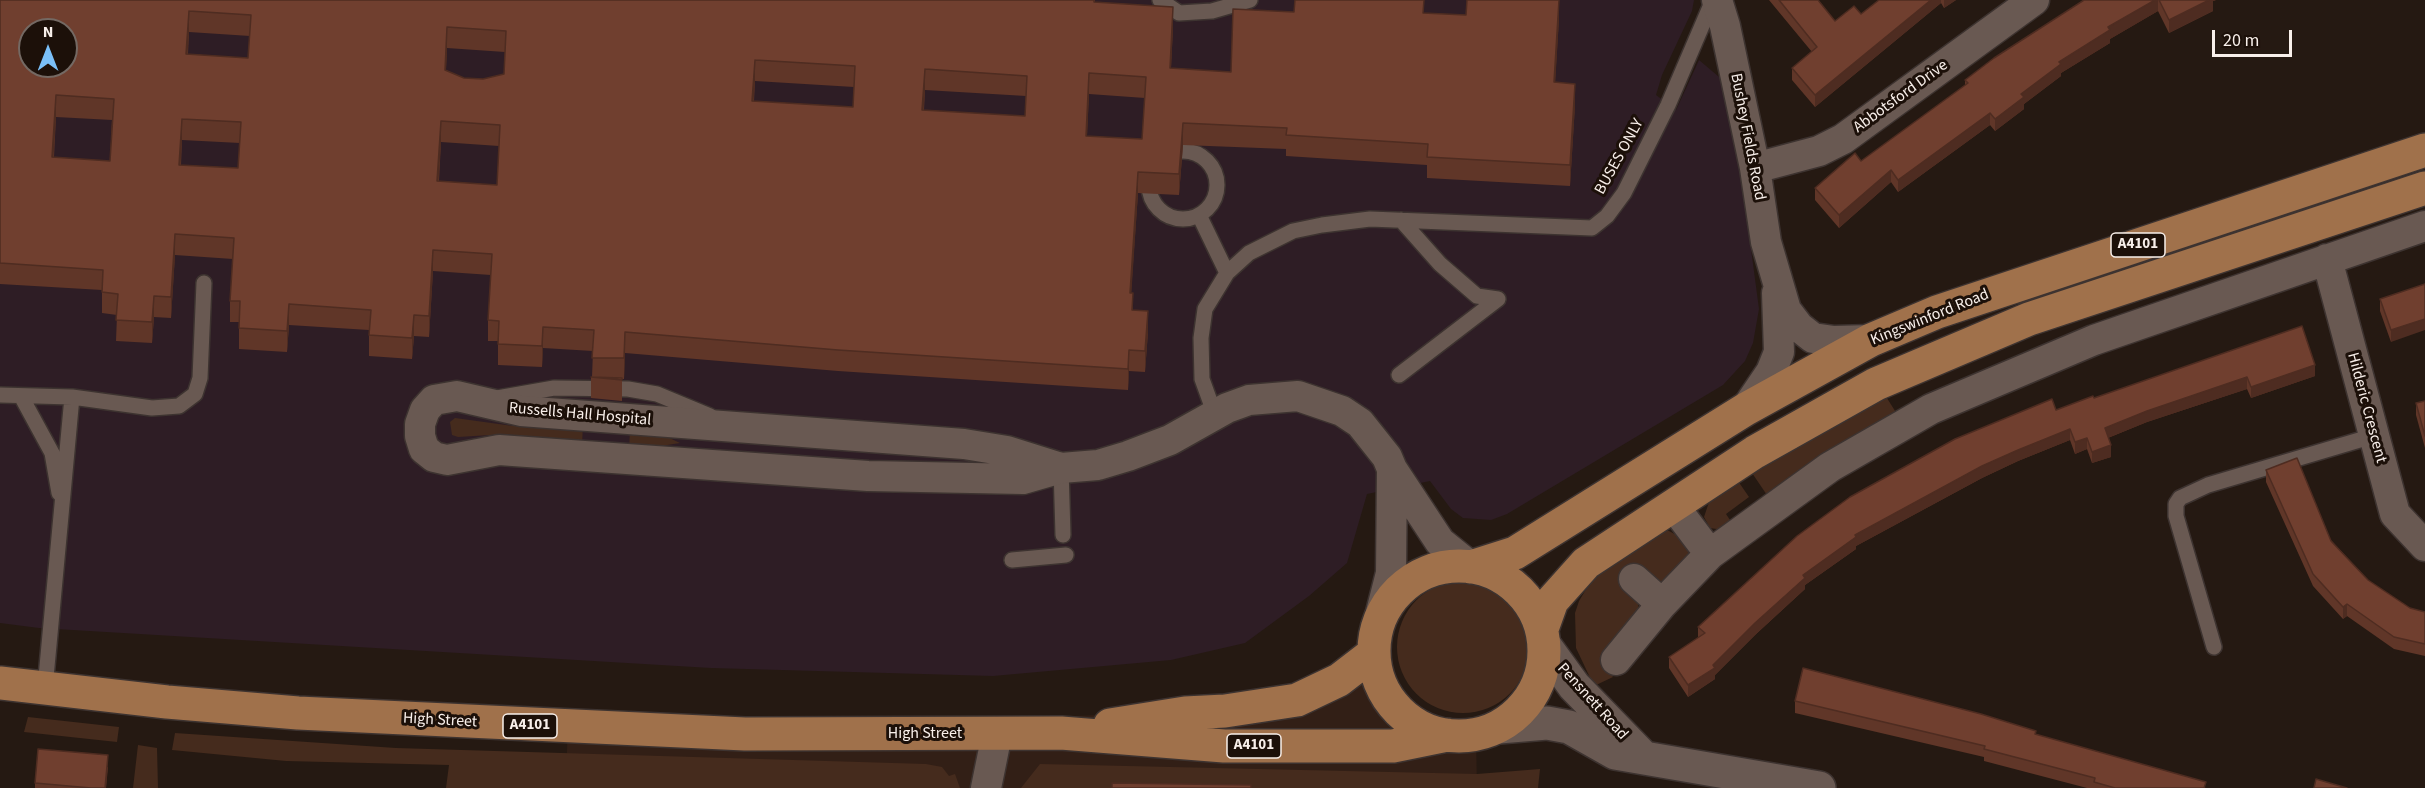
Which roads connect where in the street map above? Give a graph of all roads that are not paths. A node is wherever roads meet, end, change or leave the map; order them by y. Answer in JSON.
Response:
{"nodes":[{"id":1,"x":1160,"y":0,"type":"edge"},
{"id":2,"x":1250,"y":0,"type":"edge"},
{"id":3,"x":1715,"y":0,"type":"edge"},
{"id":4,"x":2034,"y":0,"type":"edge"},
{"id":5,"x":2425,"y":150,"type":"edge"},
{"id":6,"x":1755,"y":168,"type":"junction"},
{"id":7,"x":2425,"y":188,"type":"edge"},
{"id":8,"x":1198,"y":215,"type":"junction"},
{"id":9,"x":1401,"y":220,"type":"junction"},
{"id":10,"x":2425,"y":226,"type":"edge"},
{"id":11,"x":2328,"y":259,"type":"junction"},
{"id":12,"x":1227,"y":273,"type":"junction"},
{"id":13,"x":1777,"y":275,"type":"junction"},
{"id":14,"x":204,"y":283,"type":"dead end"},
{"id":15,"x":1872,"y":340,"type":"junction"},
{"id":16,"x":1399,"y":375,"type":"dead end"},
{"id":17,"x":0,"y":396,"type":"edge"},
{"id":18,"x":21,"y":396,"type":"junction"},
{"id":19,"x":72,"y":397,"type":"junction"},
{"id":20,"x":1746,"y":409,"type":"junction"},
{"id":21,"x":1215,"y":414,"type":"junction"},
{"id":22,"x":2373,"y":436,"type":"junction"},
{"id":23,"x":1061,"y":468,"type":"junction"},
{"id":24,"x":1392,"y":470,"type":"junction"},
{"id":25,"x":1673,"y":505,"type":"junction"},
{"id":26,"x":62,"y":513,"type":"junction"},
{"id":27,"x":1063,"y":535,"type":"dead end"},
{"id":28,"x":2425,"y":546,"type":"edge"},
{"id":29,"x":1710,"y":554,"type":"junction"},
{"id":30,"x":1066,"y":555,"type":"dead end"},
{"id":31,"x":1012,"y":560,"type":"dead end"},
{"id":32,"x":1471,"y":567,"type":"junction"},
{"id":33,"x":1634,"y":579,"type":"dead end"},
{"id":34,"x":1662,"y":604,"type":"junction"},
{"id":35,"x":1544,"y":638,"type":"junction"},
{"id":36,"x":1375,"y":642,"type":"junction"},
{"id":37,"x":2214,"y":647,"type":"dead end"},
{"id":38,"x":1616,"y":660,"type":"dead end"},
{"id":39,"x":0,"y":682,"type":"edge"},
{"id":40,"x":45,"y":688,"type":"junction"},
{"id":41,"x":1499,"y":727,"type":"junction"},
{"id":42,"x":1061,"y":733,"type":"junction"},
{"id":43,"x":997,"y":734,"type":"junction"},
{"id":44,"x":1447,"y":735,"type":"junction"},
{"id":45,"x":1642,"y":756,"type":"junction"},
{"id":46,"x":986,"y":788,"type":"edge"},
{"id":47,"x":1819,"y":788,"type":"edge"}],
"edges":[{"from":1,"to":2,"type":"lane"},
{"from":3,"to":6,"type":"street","name":"Bushey Fields Road"},
{"from":3,"to":9,"type":"lane","name":"BUSES ONLY"},
{"from":4,"to":6,"type":"street","name":"Abbotsford Drive"},
{"from":5,"to":15,"type":"main road","name":"Kingswinford Road","number":"A4101"},
{"from":6,"to":13,"type":"street","name":"Bushey Fields Road"},
{"from":7,"to":25,"type":"main road","number":"A4101"},
{"from":8,"to":8,"type":"lane"},
{"from":8,"to":12,"type":"lane"},
{"from":9,"to":12,"type":"lane","name":"BUSES ONLY"},
{"from":9,"to":16,"type":"lane"},
{"from":10,"to":11,"type":"street"},
{"from":11,"to":22,"type":"street","name":"Hilderic Crescent"},
{"from":11,"to":29,"type":"street"},
{"from":12,"to":21,"type":"lane","name":"BUSES ONLY"},
{"from":13,"to":15,"type":"street","name":"Bushey Fields Road"},
{"from":13,"to":20,"type":"street","name":"Bushey Fields Road"},
{"from":14,"to":19,"type":"lane"},
{"from":15,"to":20,"type":"main road","name":"Kingswinford Road","number":"A4101"},
{"from":17,"to":18,"type":"lane"},
{"from":18,"to":19,"type":"lane"},
{"from":18,"to":26,"type":"lane"},
{"from":19,"to":26,"type":"lane"},
{"from":20,"to":32,"type":"main road","name":"Kingswinford Road","number":"A4101"},
{"from":21,"to":23,"type":"street","name":"Russells Hall Hospital"},
{"from":21,"to":24,"type":"street","name":"Russells Hall Hospital"},
{"from":22,"to":28,"type":"street","name":"Hilderic Crescent"},
{"from":22,"to":37,"type":"lane"},
{"from":23,"to":23,"type":"street","name":"Russells Hall Hospital"},
{"from":23,"to":27,"type":"lane"},
{"from":24,"to":32,"type":"street","name":"Russells Hall Hospital"},
{"from":24,"to":36,"type":"street","name":"Russells Hall Hospital"},
{"from":25,"to":29,"type":"street"},
{"from":25,"to":35,"type":"main road","number":"A4101"},
{"from":26,"to":40,"type":"lane"},
{"from":29,"to":34,"type":"street"},
{"from":30,"to":31,"type":"lane"},
{"from":32,"to":35,"type":"main road","number":"A4101"},
{"from":32,"to":36,"type":"main road","number":"A4101"},
{"from":33,"to":34,"type":"street"},
{"from":34,"to":38,"type":"street"},
{"from":35,"to":41,"type":"main road","number":"A4101"},
{"from":35,"to":45,"type":"street","name":"Pensnett Road"},
{"from":36,"to":42,"type":"main road","name":"High Street","number":"A4101"},
{"from":36,"to":44,"type":"main road","number":"A4101"},
{"from":39,"to":40,"type":"main road","name":"High Street","number":"A4101"},
{"from":40,"to":43,"type":"main road","name":"High Street","number":"A4101"},
{"from":41,"to":44,"type":"main road","number":"A4101"},
{"from":41,"to":45,"type":"street","name":"Pensnett Road"},
{"from":42,"to":43,"type":"main road","name":"High Street","number":"A4101"},
{"from":42,"to":44,"type":"main road","name":"High Street","number":"A4101"},
{"from":43,"to":46,"type":"street"},
{"from":45,"to":47,"type":"street","name":"Pensnett Road"}]}
